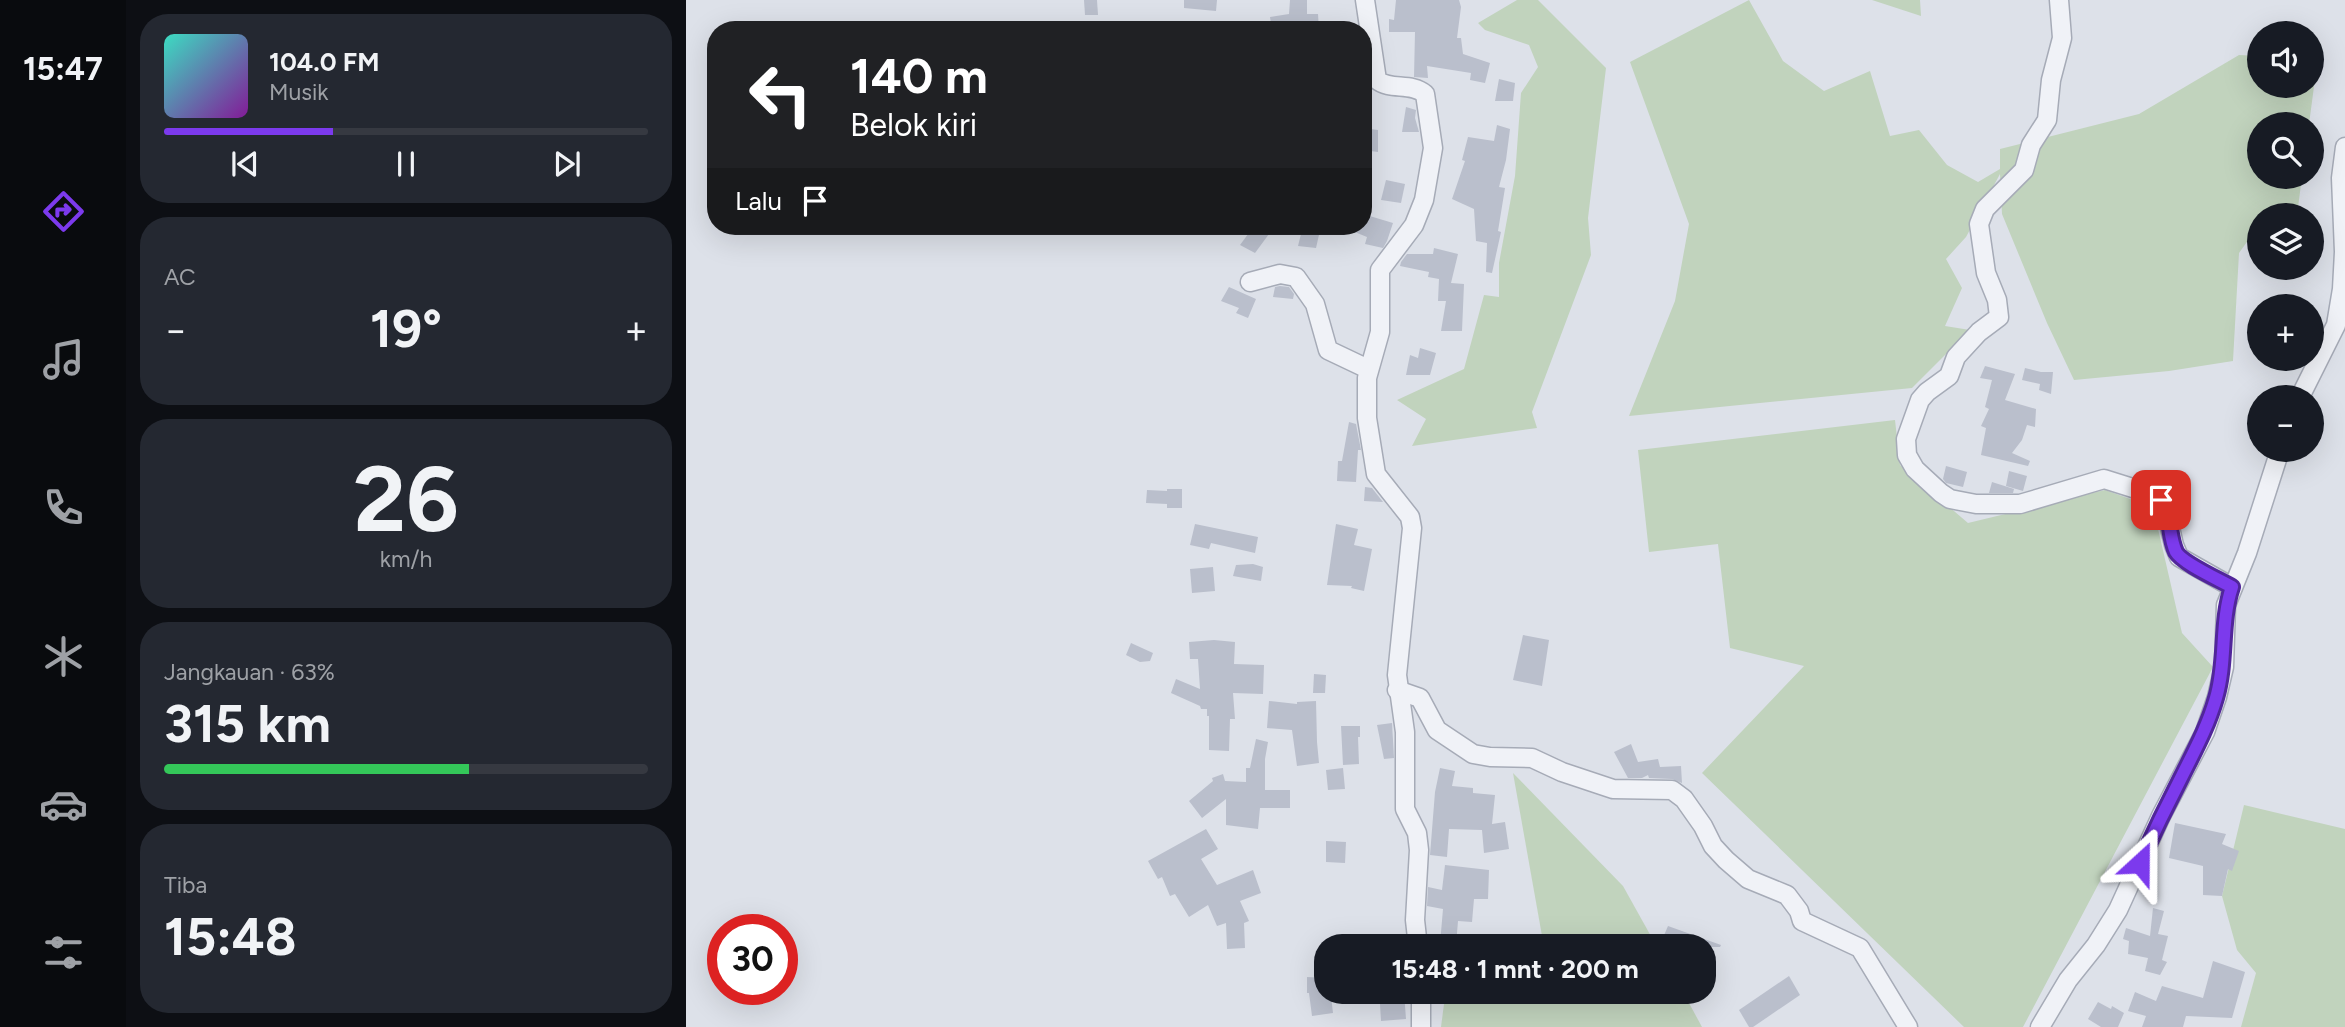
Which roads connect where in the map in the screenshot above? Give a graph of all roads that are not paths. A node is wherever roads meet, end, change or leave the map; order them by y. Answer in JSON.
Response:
{"nodes":[{"id":1,"x":1365,"y":0,"type":"edge"},
{"id":2,"x":2059,"y":0,"type":"edge"},
{"id":3,"x":1368,"y":21,"type":"edge"},
{"id":4,"x":1372,"y":47,"type":"edge"},
{"id":5,"x":2345,"y":147,"type":"edge"},
{"id":6,"x":1250,"y":282,"type":"dead end"},
{"id":7,"x":1368,"y":369,"type":"junction"},
{"id":8,"x":2306,"y":385,"type":"edge"},
{"id":9,"x":2276,"y":462,"type":"edge"},
{"id":10,"x":2232,"y":587,"type":"junction"},
{"id":11,"x":1397,"y":690,"type":"junction"},
{"id":12,"x":1417,"y":934,"type":"edge"},
{"id":13,"x":1421,"y":1004,"type":"edge"},
{"id":14,"x":1421,"y":1027,"type":"edge"},
{"id":15,"x":1908,"y":1027,"type":"edge"},
{"id":16,"x":2040,"y":1027,"type":"edge"}],
"edges":[{"from":1,"to":3,"type":"street"},
{"from":2,"to":10,"type":"street"},
{"from":4,"to":7,"type":"street"},
{"from":5,"to":8,"type":"street"},
{"from":6,"to":7,"type":"street"},
{"from":7,"to":11,"type":"street"},
{"from":9,"to":10,"type":"street"},
{"from":10,"to":16,"type":"street"},
{"from":11,"to":12,"type":"street"},
{"from":11,"to":15,"type":"street"},
{"from":13,"to":14,"type":"street"}]}
